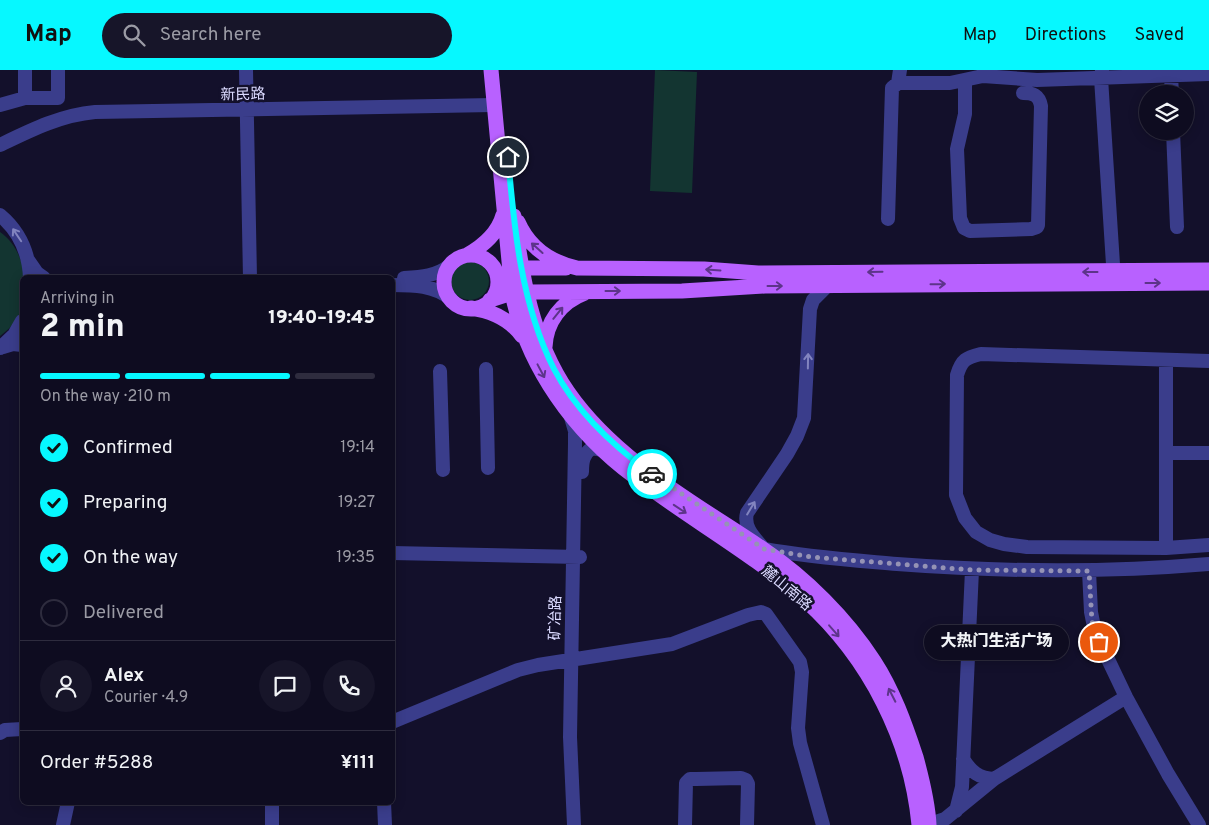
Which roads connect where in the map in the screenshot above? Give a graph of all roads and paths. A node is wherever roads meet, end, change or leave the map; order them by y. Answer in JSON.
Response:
{"nodes":[{"id":1,"x":24,"y":70,"type":"edge"},
{"id":2,"x":58,"y":70,"type":"edge"},
{"id":3,"x":246,"y":70,"type":"edge"},
{"id":4,"x":491,"y":70,"type":"edge"},
{"id":5,"x":500,"y":70,"type":"edge"},
{"id":6,"x":1105,"y":74,"type":"edge"},
{"id":7,"x":1209,"y":74,"type":"edge"},
{"id":8,"x":1171,"y":76,"type":"junction"},
{"id":9,"x":899,"y":77,"type":"edge"},
{"id":10,"x":965,"y":80,"type":"junction"},
{"id":11,"x":1172,"y":85,"type":"edge"},
{"id":12,"x":1023,"y":93,"type":"dead end"},
{"id":13,"x":25,"y":98,"type":"junction"},
{"id":14,"x":0,"y":105,"type":"edge"},
{"id":15,"x":493,"y":105,"type":"junction"},
{"id":16,"x":246,"y":110,"type":"junction"},
{"id":17,"x":1173,"y":140,"type":"edge"},
{"id":18,"x":0,"y":145,"type":"edge"},
{"id":19,"x":509,"y":210,"type":"junction"},
{"id":20,"x":0,"y":215,"type":"edge"},
{"id":21,"x":888,"y":218,"type":"dead end"},
{"id":22,"x":1177,"y":227,"type":"dead end"},
{"id":23,"x":467,"y":255,"type":"junction"},
{"id":24,"x":28,"y":259,"type":"junction"},
{"id":25,"x":490,"y":263,"type":"junction"},
{"id":26,"x":450,"y":265,"type":"junction"},
{"id":27,"x":515,"y":268,"type":"junction"},
{"id":28,"x":577,"y":268,"type":"junction"},
{"id":29,"x":1209,"y":270,"type":"edge"},
{"id":30,"x":30,"y":275,"type":"edge"},
{"id":31,"x":40,"y":275,"type":"edge"},
{"id":32,"x":250,"y":275,"type":"edge"},
{"id":33,"x":1117,"y":277,"type":"junction"},
{"id":34,"x":395,"y":278,"type":"edge"},
{"id":35,"x":1209,"y":283,"type":"edge"},
{"id":36,"x":395,"y":285,"type":"edge"},
{"id":37,"x":827,"y":286,"type":"junction"},
{"id":38,"x":589,"y":291,"type":"junction"},
{"id":39,"x":519,"y":292,"type":"junction"},
{"id":40,"x":451,"y":299,"type":"junction"},
{"id":41,"x":490,"y":300,"type":"junction"},
{"id":42,"x":470,"y":308,"type":"junction"},
{"id":43,"x":20,"y":324,"type":"edge"},
{"id":44,"x":526,"y":342,"type":"junction"},
{"id":45,"x":20,"y":345,"type":"edge"},
{"id":46,"x":1,"y":347,"type":"edge"},
{"id":47,"x":545,"y":348,"type":"junction"},
{"id":48,"x":1166,"y":360,"type":"junction"},
{"id":49,"x":1209,"y":361,"type":"edge"},
{"id":50,"x":486,"y":370,"type":"dead end"},
{"id":51,"x":440,"y":371,"type":"dead end"},
{"id":52,"x":570,"y":413,"type":"junction"},
{"id":53,"x":603,"y":450,"type":"junction"},
{"id":54,"x":1166,"y":452,"type":"junction"},
{"id":55,"x":1209,"y":453,"type":"edge"},
{"id":56,"x":488,"y":468,"type":"dead end"},
{"id":57,"x":443,"y":470,"type":"dead end"},
{"id":58,"x":1209,"y":546,"type":"edge"},
{"id":59,"x":1166,"y":548,"type":"junction"},
{"id":60,"x":764,"y":549,"type":"junction"},
{"id":61,"x":395,"y":553,"type":"edge"},
{"id":62,"x":576,"y":557,"type":"junction"},
{"id":63,"x":811,"y":557,"type":"junction"},
{"id":64,"x":1209,"y":564,"type":"edge"},
{"id":65,"x":972,"y":570,"type":"junction"},
{"id":66,"x":1089,"y":571,"type":"junction"},
{"id":67,"x":801,"y":578,"type":"junction"},
{"id":68,"x":574,"y":659,"type":"junction"},
{"id":69,"x":1126,"y":697,"type":"junction"},
{"id":70,"x":395,"y":721,"type":"edge"},
{"id":71,"x":20,"y":729,"type":"edge"},
{"id":72,"x":0,"y":733,"type":"edge"},
{"id":73,"x":963,"y":759,"type":"junction"},
{"id":74,"x":994,"y":779,"type":"junction"},
{"id":75,"x":67,"y":805,"type":"edge"},
{"id":76,"x":272,"y":805,"type":"edge"},
{"id":77,"x":384,"y":805,"type":"edge"},
{"id":78,"x":956,"y":811,"type":"junction"},
{"id":79,"x":924,"y":824,"type":"edge"},
{"id":80,"x":63,"y":825,"type":"edge"},
{"id":81,"x":272,"y":825,"type":"edge"},
{"id":82,"x":385,"y":825,"type":"edge"},
{"id":83,"x":574,"y":825,"type":"edge"},
{"id":84,"x":580,"y":825,"type":"edge"},
{"id":85,"x":685,"y":825,"type":"edge"},
{"id":86,"x":747,"y":825,"type":"edge"},
{"id":87,"x":823,"y":825,"type":"edge"},
{"id":88,"x":1199,"y":825,"type":"edge"}],
"edges":[{"from":1,"to":13,"type":"street"},
{"from":2,"to":13,"type":"street"},
{"from":3,"to":16,"type":"street"},
{"from":4,"to":15,"type":"main road","name":"麓山南路"},
{"from":5,"to":19,"type":"main road","name":"麓山南路"},
{"from":6,"to":8,"type":"street"},
{"from":6,"to":10,"type":"street"},
{"from":6,"to":33,"type":"street"},
{"from":7,"to":8,"type":"street"},
{"from":8,"to":11,"type":"street"},
{"from":9,"to":10,"type":"street"},
{"from":9,"to":21,"type":"street"},
{"from":10,"to":12,"type":"street"},
{"from":13,"to":14,"type":"street"},
{"from":15,"to":16,"type":"street","name":"新民路"},
{"from":15,"to":19,"type":"main road","name":"麓山南路"},
{"from":16,"to":18,"type":"street","name":"新民路"},
{"from":16,"to":32,"type":"street"},
{"from":17,"to":22,"type":"street"},
{"from":19,"to":23,"type":"main road"},
{"from":19,"to":27,"type":"main road","name":"麓山南路"},
{"from":28,"to":19,"type":"main road","one_way":true},
{"from":24,"to":20,"type":"street","one_way":true},
{"from":23,"to":25,"type":"main road"},
{"from":23,"to":26,"type":"main road"},
{"from":24,"to":30,"type":"street"},
{"from":24,"to":31,"type":"street"},
{"from":25,"to":27,"type":"main road"},
{"from":25,"to":41,"type":"main road"},
{"from":26,"to":34,"type":"street"},
{"from":26,"to":40,"type":"main road"},
{"from":27,"to":28,"type":"main road"},
{"from":27,"to":39,"type":"main road","name":"麓山南路"},
{"from":33,"to":28,"type":"main road","one_way":true},
{"from":29,"to":33,"type":"main road"},
{"from":33,"to":35,"type":"main road","one_way":true},
{"from":37,"to":33,"type":"main road","one_way":true},
{"from":36,"to":40,"type":"street"},
{"from":38,"to":37,"type":"main road","one_way":true},
{"from":60,"to":37,"type":"street","one_way":true},
{"from":38,"to":39,"type":"main road"},
{"from":47,"to":38,"type":"main road","one_way":true},
{"from":39,"to":41,"type":"main road"},
{"from":39,"to":44,"type":"main road","name":"麓山南路"},
{"from":39,"to":47,"type":"main road","name":"麓山南路"},
{"from":40,"to":42,"type":"main road"},
{"from":41,"to":42,"type":"main road"},
{"from":42,"to":44,"type":"main road"},
{"from":43,"to":46,"type":"street"},
{"from":44,"to":52,"type":"main road","name":"麓山南路","one_way":true},
{"from":45,"to":46,"type":"street"},
{"from":47,"to":60,"type":"main road","name":"麓山南路"},
{"from":48,"to":49,"type":"street"},
{"from":48,"to":54,"type":"street"},
{"from":48,"to":59,"type":"street"},
{"from":50,"to":56,"type":"street"},
{"from":51,"to":57,"type":"street"},
{"from":52,"to":53,"type":"main road","name":"麓山南路"},
{"from":52,"to":62,"type":"street","name":"矿冶路"},
{"from":53,"to":62,"type":"street","name":"矿冶路"},
{"from":53,"to":79,"type":"main road","name":"麓山南路","one_way":true},
{"from":54,"to":55,"type":"street"},
{"from":54,"to":59,"type":"street"},
{"from":58,"to":59,"type":"street"},
{"from":60,"to":63,"type":"street"},
{"from":60,"to":67,"type":"main road","name":"麓山南路"},
{"from":61,"to":62,"type":"street"},
{"from":62,"to":68,"type":"street","name":"矿冶路"},
{"from":63,"to":65,"type":"street"},
{"from":63,"to":67,"type":"street"},
{"from":64,"to":66,"type":"street"},
{"from":65,"to":66,"type":"street"},
{"from":65,"to":73,"type":"street"},
{"from":66,"to":69,"type":"street"},
{"from":79,"to":67,"type":"main road","name":"麓山南路","one_way":true},
{"from":68,"to":70,"type":"street"},
{"from":68,"to":83,"type":"street","name":"矿冶路"},
{"from":68,"to":84,"type":"street","name":"矿冶路"},
{"from":68,"to":87,"type":"street"},
{"from":69,"to":74,"type":"street"},
{"from":69,"to":88,"type":"street"},
{"from":71,"to":72,"type":"street"},
{"from":73,"to":74,"type":"street"},
{"from":73,"to":78,"type":"street"},
{"from":74,"to":78,"type":"street"},
{"from":75,"to":80,"type":"street"},
{"from":76,"to":81,"type":"street"},
{"from":77,"to":82,"type":"street"},
{"from":78,"to":79,"type":"street"},
{"from":85,"to":86,"type":"street"}]}
